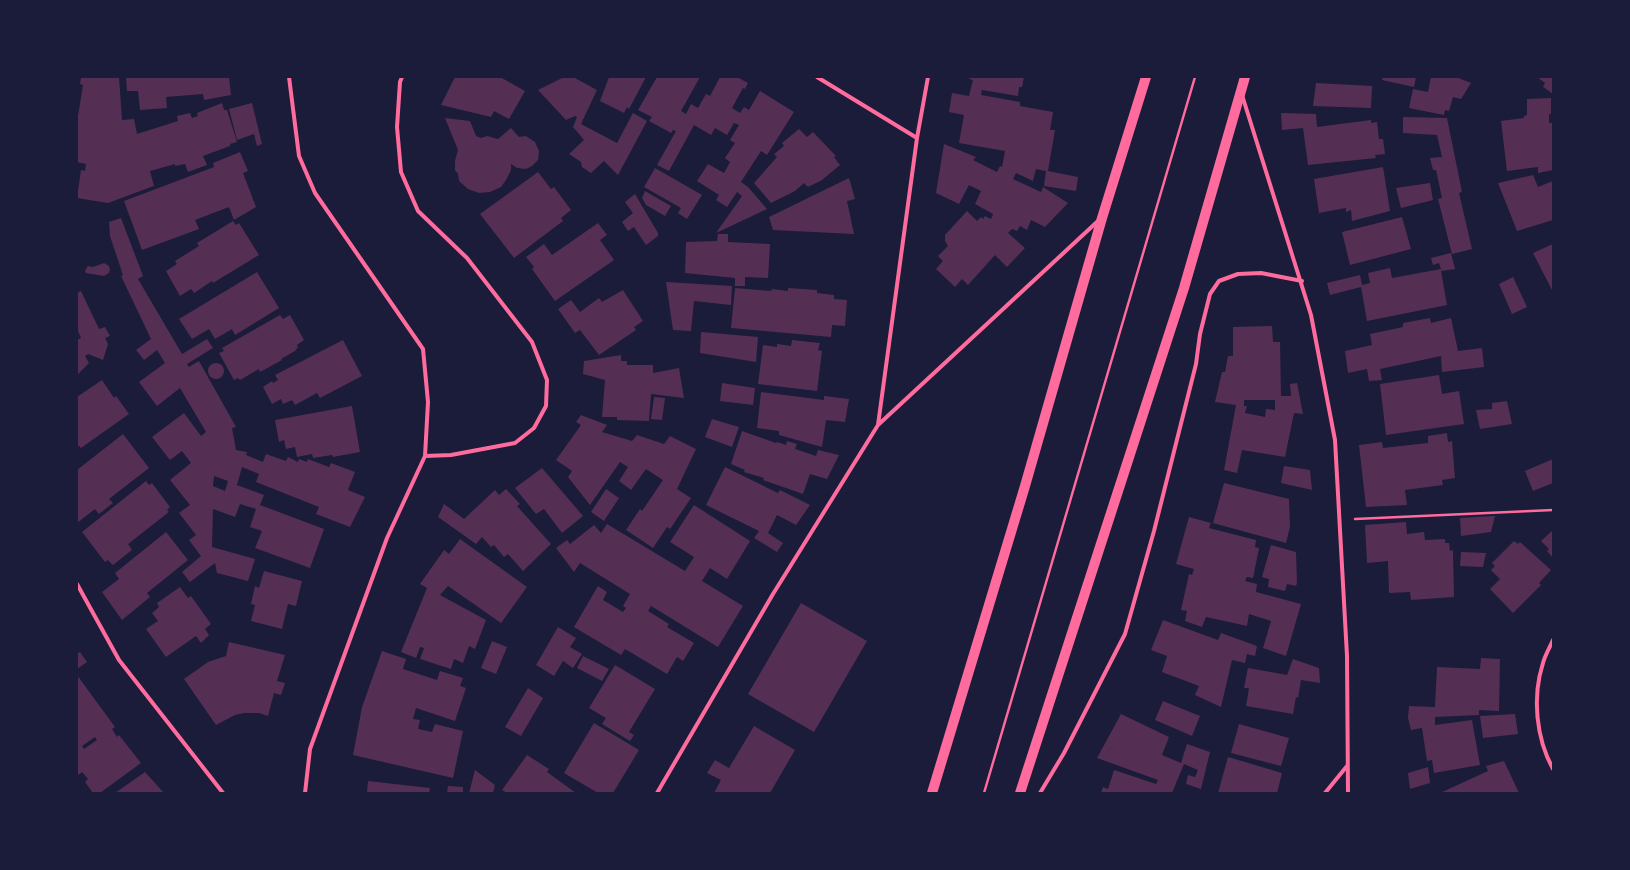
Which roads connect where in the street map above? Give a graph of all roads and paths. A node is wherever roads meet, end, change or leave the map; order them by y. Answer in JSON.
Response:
{"nodes":[{"id":1,"x":289,"y":77,"type":"edge"},
{"id":2,"x":402,"y":77,"type":"edge"},
{"id":3,"x":817,"y":77,"type":"edge"},
{"id":4,"x":928,"y":77,"type":"edge"},
{"id":5,"x":1146,"y":77,"type":"edge"},
{"id":6,"x":1195,"y":77,"type":"edge"},
{"id":7,"x":1245,"y":77,"type":"edge"},
{"id":8,"x":1241,"y":91,"type":"junction"},
{"id":9,"x":917,"y":138,"type":"junction"},
{"id":10,"x":1102,"y":218,"type":"junction"},
{"id":11,"x":1302,"y":282,"type":"junction"},
{"id":12,"x":878,"y":425,"type":"junction"},
{"id":13,"x":426,"y":456,"type":"junction"},
{"id":14,"x":1553,"y":510,"type":"edge"},
{"id":15,"x":1338,"y":520,"type":"junction"},
{"id":16,"x":77,"y":584,"type":"edge"},
{"id":17,"x":1553,"y":640,"type":"edge"},
{"id":18,"x":1347,"y":766,"type":"junction"},
{"id":19,"x":1553,"y":769,"type":"edge"},
{"id":20,"x":223,"y":793,"type":"edge"},
{"id":21,"x":305,"y":793,"type":"edge"},
{"id":22,"x":657,"y":793,"type":"edge"},
{"id":23,"x":932,"y":793,"type":"edge"},
{"id":24,"x":984,"y":793,"type":"edge"},
{"id":25,"x":1020,"y":793,"type":"edge"},
{"id":26,"x":1040,"y":793,"type":"edge"},
{"id":27,"x":1325,"y":793,"type":"edge"},
{"id":28,"x":1348,"y":793,"type":"edge"}],
"edges":[{"from":1,"to":13,"type":"street"},
{"from":2,"to":13,"type":"street"},
{"from":3,"to":9,"type":"street"},
{"from":4,"to":9,"type":"street"},
{"from":5,"to":10,"type":"main road"},
{"from":6,"to":24,"type":"path"},
{"from":7,"to":8,"type":"main road"},
{"from":8,"to":11,"type":"street"},
{"from":8,"to":25,"type":"main road"},
{"from":9,"to":12,"type":"street"},
{"from":10,"to":12,"type":"street"},
{"from":10,"to":23,"type":"main road"},
{"from":11,"to":15,"type":"street"},
{"from":11,"to":26,"type":"street"},
{"from":12,"to":22,"type":"street"},
{"from":13,"to":21,"type":"street"},
{"from":14,"to":15,"type":"path"},
{"from":15,"to":18,"type":"street"},
{"from":16,"to":20,"type":"street"},
{"from":17,"to":19,"type":"street"},
{"from":18,"to":27,"type":"street"},
{"from":18,"to":28,"type":"street"}]}
